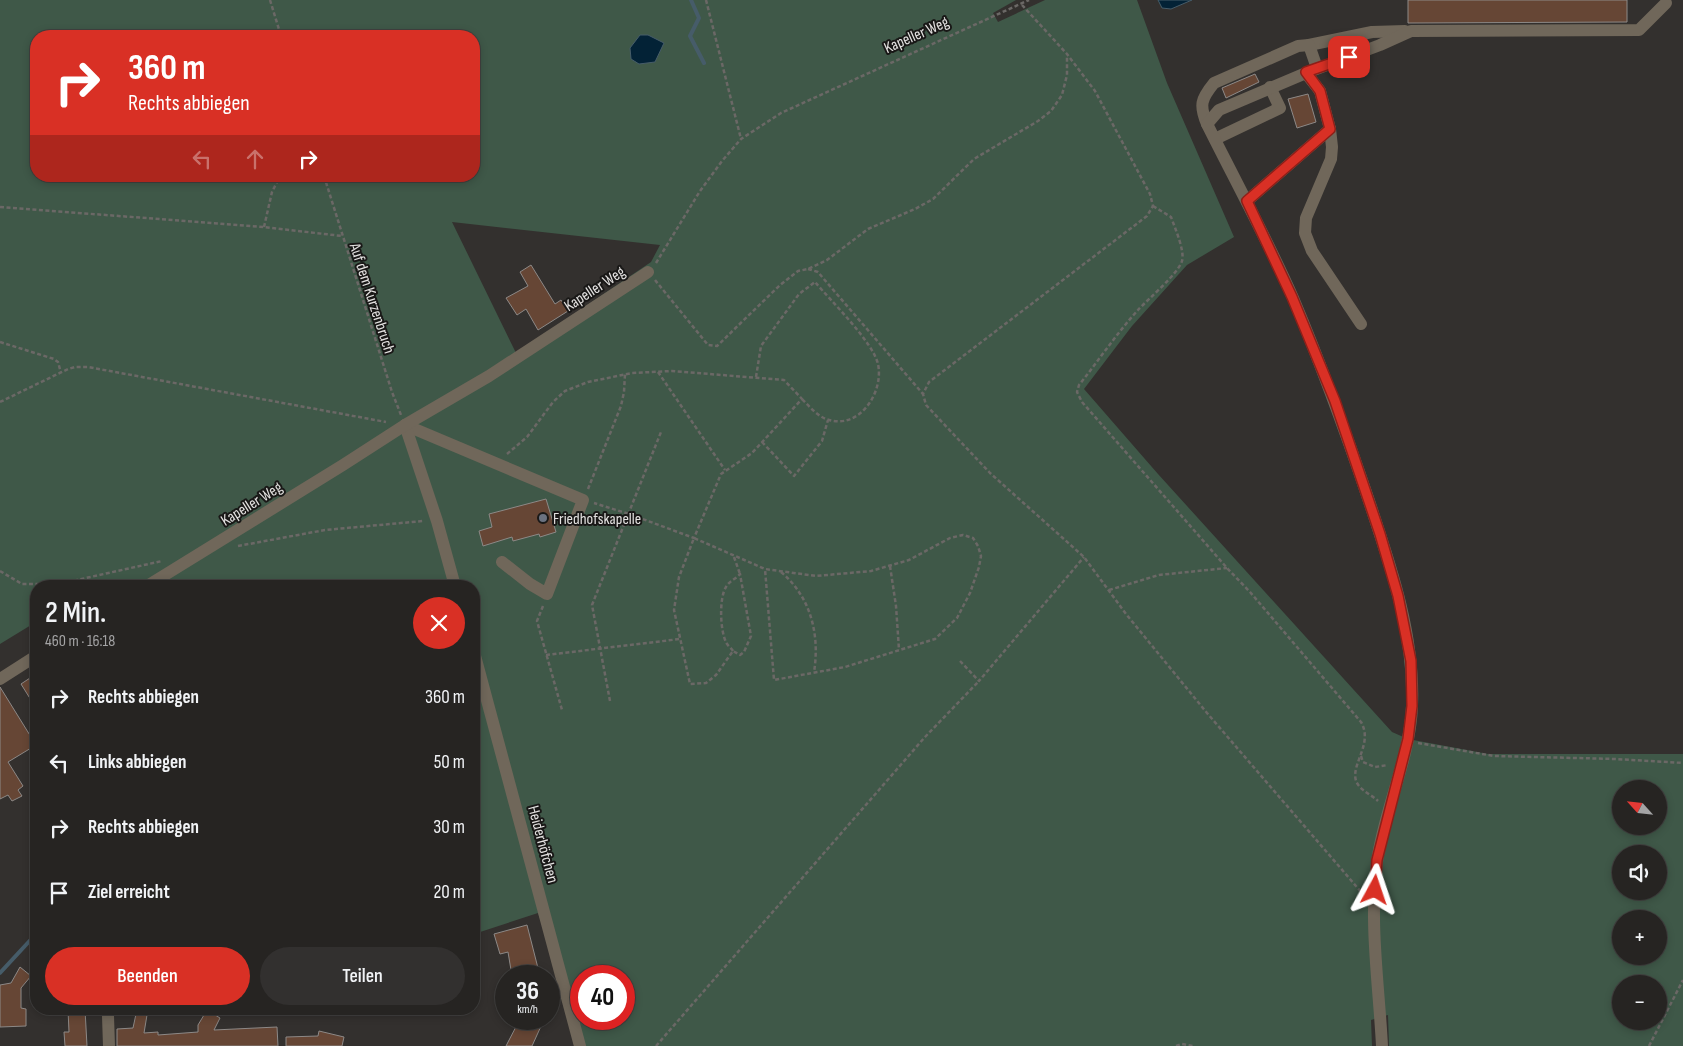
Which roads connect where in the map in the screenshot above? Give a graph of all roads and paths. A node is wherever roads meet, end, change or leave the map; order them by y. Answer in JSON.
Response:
{"nodes":[{"id":1,"x":270,"y":0,"type":"edge"},
{"id":2,"x":706,"y":0,"type":"edge"},
{"id":3,"x":1029,"y":0,"type":"edge"},
{"id":4,"x":1666,"y":3,"type":"dead end"},
{"id":5,"x":1022,"y":5,"type":"junction"},
{"id":6,"x":279,"y":30,"type":"edge"},
{"id":7,"x":1411,"y":31,"type":"junction"},
{"id":8,"x":1309,"y":45,"type":"junction"},
{"id":9,"x":1067,"y":54,"type":"junction"},
{"id":10,"x":1311,"y":70,"type":"junction"},
{"id":11,"x":1270,"y":87,"type":"junction"},
{"id":12,"x":1207,"y":124,"type":"junction"},
{"id":13,"x":1330,"y":129,"type":"junction"},
{"id":14,"x":1215,"y":138,"type":"junction"},
{"id":15,"x":741,"y":139,"type":"junction"},
{"id":16,"x":277,"y":182,"type":"edge"},
{"id":17,"x":326,"y":182,"type":"edge"},
{"id":18,"x":1247,"y":201,"type":"junction"},
{"id":19,"x":1153,"y":206,"type":"junction"},
{"id":20,"x":0,"y":207,"type":"edge"},
{"id":21,"x":264,"y":227,"type":"junction"},
{"id":22,"x":342,"y":236,"type":"junction"},
{"id":23,"x":808,"y":269,"type":"junction"},
{"id":24,"x":648,"y":272,"type":"junction"},
{"id":25,"x":1361,"y":324,"type":"dead end"},
{"id":26,"x":0,"y":342,"type":"edge"},
{"id":27,"x":658,"y":372,"type":"junction"},
{"id":28,"x":61,"y":373,"type":"junction"},
{"id":29,"x":624,"y":374,"type":"junction"},
{"id":30,"x":756,"y":377,"type":"junction"},
{"id":31,"x":923,"y":394,"type":"junction"},
{"id":32,"x":802,"y":399,"type":"junction"},
{"id":33,"x":0,"y":402,"type":"edge"},
{"id":34,"x":828,"y":420,"type":"junction"},
{"id":35,"x":405,"y":425,"type":"junction"},
{"id":36,"x":661,"y":432,"type":"dead end"},
{"id":37,"x":762,"y":442,"type":"junction"},
{"id":38,"x":497,"y":463,"type":"junction"},
{"id":39,"x":725,"y":470,"type":"junction"},
{"id":40,"x":583,"y":500,"type":"junction"},
{"id":41,"x":629,"y":514,"type":"junction"},
{"id":42,"x":437,"y":521,"type":"junction"},
{"id":43,"x":694,"y":538,"type":"junction"},
{"id":44,"x":230,"y":547,"type":"dead end"},
{"id":45,"x":733,"y":555,"type":"junction"},
{"id":46,"x":1084,"y":557,"type":"junction"},
{"id":47,"x":165,"y":560,"type":"dead end"},
{"id":48,"x":502,"y":562,"type":"dead end"},
{"id":49,"x":890,"y":566,"type":"junction"},
{"id":50,"x":1227,"y":568,"type":"junction"},
{"id":51,"x":765,"y":569,"type":"junction"},
{"id":52,"x":0,"y":572,"type":"edge"},
{"id":53,"x":780,"y":572,"type":"junction"},
{"id":54,"x":740,"y":574,"type":"junction"},
{"id":55,"x":77,"y":580,"type":"edge"},
{"id":56,"x":157,"y":580,"type":"edge"},
{"id":57,"x":454,"y":580,"type":"edge"},
{"id":58,"x":30,"y":584,"type":"edge"},
{"id":59,"x":1109,"y":590,"type":"junction"},
{"id":60,"x":547,"y":594,"type":"junction"},
{"id":61,"x":680,"y":639,"type":"junction"},
{"id":62,"x":600,"y":649,"type":"junction"},
{"id":63,"x":899,"y":650,"type":"junction"},
{"id":64,"x":733,"y":651,"type":"junction"},
{"id":65,"x":546,"y":655,"type":"junction"},
{"id":66,"x":30,"y":660,"type":"edge"},
{"id":67,"x":960,"y":661,"type":"dead end"},
{"id":68,"x":814,"y":672,"type":"junction"},
{"id":69,"x":480,"y":674,"type":"edge"},
{"id":70,"x":0,"y":678,"type":"edge"},
{"id":71,"x":979,"y":681,"type":"junction"},
{"id":72,"x":610,"y":701,"type":"dead end"},
{"id":73,"x":562,"y":710,"type":"dead end"},
{"id":74,"x":1408,"y":742,"type":"junction"},
{"id":75,"x":1360,"y":755,"type":"junction"},
{"id":76,"x":1403,"y":761,"type":"junction"},
{"id":77,"x":1683,"y":763,"type":"edge"},
{"id":78,"x":1390,"y":809,"type":"junction"},
{"id":79,"x":1374,"y":905,"type":"junction"},
{"id":80,"x":1683,"y":980,"type":"edge"},
{"id":81,"x":108,"y":1015,"type":"edge"},
{"id":82,"x":109,"y":1046,"type":"edge"},
{"id":83,"x":580,"y":1046,"type":"edge"},
{"id":84,"x":656,"y":1046,"type":"edge"},
{"id":85,"x":1176,"y":1046,"type":"edge"},
{"id":86,"x":1193,"y":1046,"type":"edge"},
{"id":87,"x":1382,"y":1046,"type":"edge"},
{"id":88,"x":1649,"y":1046,"type":"edge"}],
"edges":[{"from":1,"to":6,"type":"path"},
{"from":2,"to":15,"type":"path"},
{"from":3,"to":5,"type":"path","name":"Kapeller Weg"},
{"from":4,"to":7,"type":"street"},
{"from":5,"to":9,"type":"path"},
{"from":5,"to":15,"type":"path","name":"Kapeller Weg"},
{"from":7,"to":8,"type":"street"},
{"from":7,"to":10,"type":"street"},
{"from":8,"to":10,"type":"street"},
{"from":8,"to":12,"type":"street"},
{"from":9,"to":19,"type":"path"},
{"from":9,"to":23,"type":"path"},
{"from":10,"to":11,"type":"street"},
{"from":10,"to":13,"type":"street"},
{"from":11,"to":12,"type":"street"},
{"from":11,"to":14,"type":"street"},
{"from":12,"to":14,"type":"street"},
{"from":13,"to":18,"type":"street"},
{"from":13,"to":25,"type":"street"},
{"from":14,"to":18,"type":"street"},
{"from":15,"to":24,"type":"path","name":"Kapeller Weg"},
{"from":16,"to":21,"type":"path"},
{"from":17,"to":22,"type":"path","name":"Auf dem Kurzenbruch"},
{"from":18,"to":74,"type":"street"},
{"from":19,"to":31,"type":"path"},
{"from":19,"to":50,"type":"path"},
{"from":20,"to":21,"type":"path"},
{"from":21,"to":22,"type":"path"},
{"from":22,"to":35,"type":"path","name":"Auf dem Kurzenbruch"},
{"from":23,"to":24,"type":"path"},
{"from":23,"to":31,"type":"path"},
{"from":24,"to":35,"type":"street","name":"Kapeller Weg"},
{"from":26,"to":28,"type":"path"},
{"from":27,"to":29,"type":"path"},
{"from":27,"to":30,"type":"path"},
{"from":27,"to":39,"type":"path"},
{"from":28,"to":33,"type":"path"},
{"from":28,"to":35,"type":"path"},
{"from":29,"to":38,"type":"path"},
{"from":29,"to":40,"type":"path"},
{"from":30,"to":32,"type":"path"},
{"from":30,"to":34,"type":"path"},
{"from":31,"to":46,"type":"path"},
{"from":32,"to":34,"type":"path"},
{"from":32,"to":37,"type":"path"},
{"from":34,"to":37,"type":"path"},
{"from":35,"to":38,"type":"street"},
{"from":35,"to":42,"type":"street"},
{"from":35,"to":56,"type":"street","name":"Kapeller Weg"},
{"from":36,"to":41,"type":"path"},
{"from":37,"to":39,"type":"path"},
{"from":38,"to":40,"type":"street"},
{"from":39,"to":43,"type":"path"},
{"from":40,"to":41,"type":"path"},
{"from":40,"to":60,"type":"street"},
{"from":41,"to":43,"type":"path"},
{"from":41,"to":62,"type":"path"},
{"from":42,"to":44,"type":"path"},
{"from":42,"to":57,"type":"street"},
{"from":43,"to":45,"type":"path"},
{"from":43,"to":61,"type":"path"},
{"from":45,"to":51,"type":"path"},
{"from":45,"to":54,"type":"path"},
{"from":46,"to":59,"type":"path"},
{"from":46,"to":71,"type":"path"},
{"from":47,"to":55,"type":"path"},
{"from":48,"to":60,"type":"street"},
{"from":49,"to":53,"type":"path"},
{"from":49,"to":63,"type":"path"},
{"from":49,"to":63,"type":"path"},
{"from":50,"to":59,"type":"path"},
{"from":50,"to":75,"type":"path"},
{"from":51,"to":53,"type":"path"},
{"from":51,"to":68,"type":"path"},
{"from":52,"to":58,"type":"path"},
{"from":53,"to":68,"type":"path"},
{"from":54,"to":64,"type":"path"},
{"from":54,"to":64,"type":"path"},
{"from":59,"to":79,"type":"path"},
{"from":60,"to":65,"type":"path"},
{"from":61,"to":62,"type":"path"},
{"from":61,"to":64,"type":"path"},
{"from":62,"to":65,"type":"path"},
{"from":62,"to":72,"type":"path"},
{"from":63,"to":68,"type":"path"},
{"from":65,"to":73,"type":"path"},
{"from":66,"to":70,"type":"street"},
{"from":67,"to":71,"type":"path"},
{"from":69,"to":83,"type":"street","name":"Heiderhöfchen"},
{"from":71,"to":84,"type":"path"},
{"from":74,"to":76,"type":"street"},
{"from":74,"to":77,"type":"path"},
{"from":75,"to":76,"type":"path"},
{"from":75,"to":78,"type":"path"},
{"from":76,"to":78,"type":"street"},
{"from":78,"to":79,"type":"street"},
{"from":79,"to":87,"type":"street"},
{"from":80,"to":88,"type":"path"},
{"from":81,"to":82,"type":"street"},
{"from":85,"to":86,"type":"path"}]}
